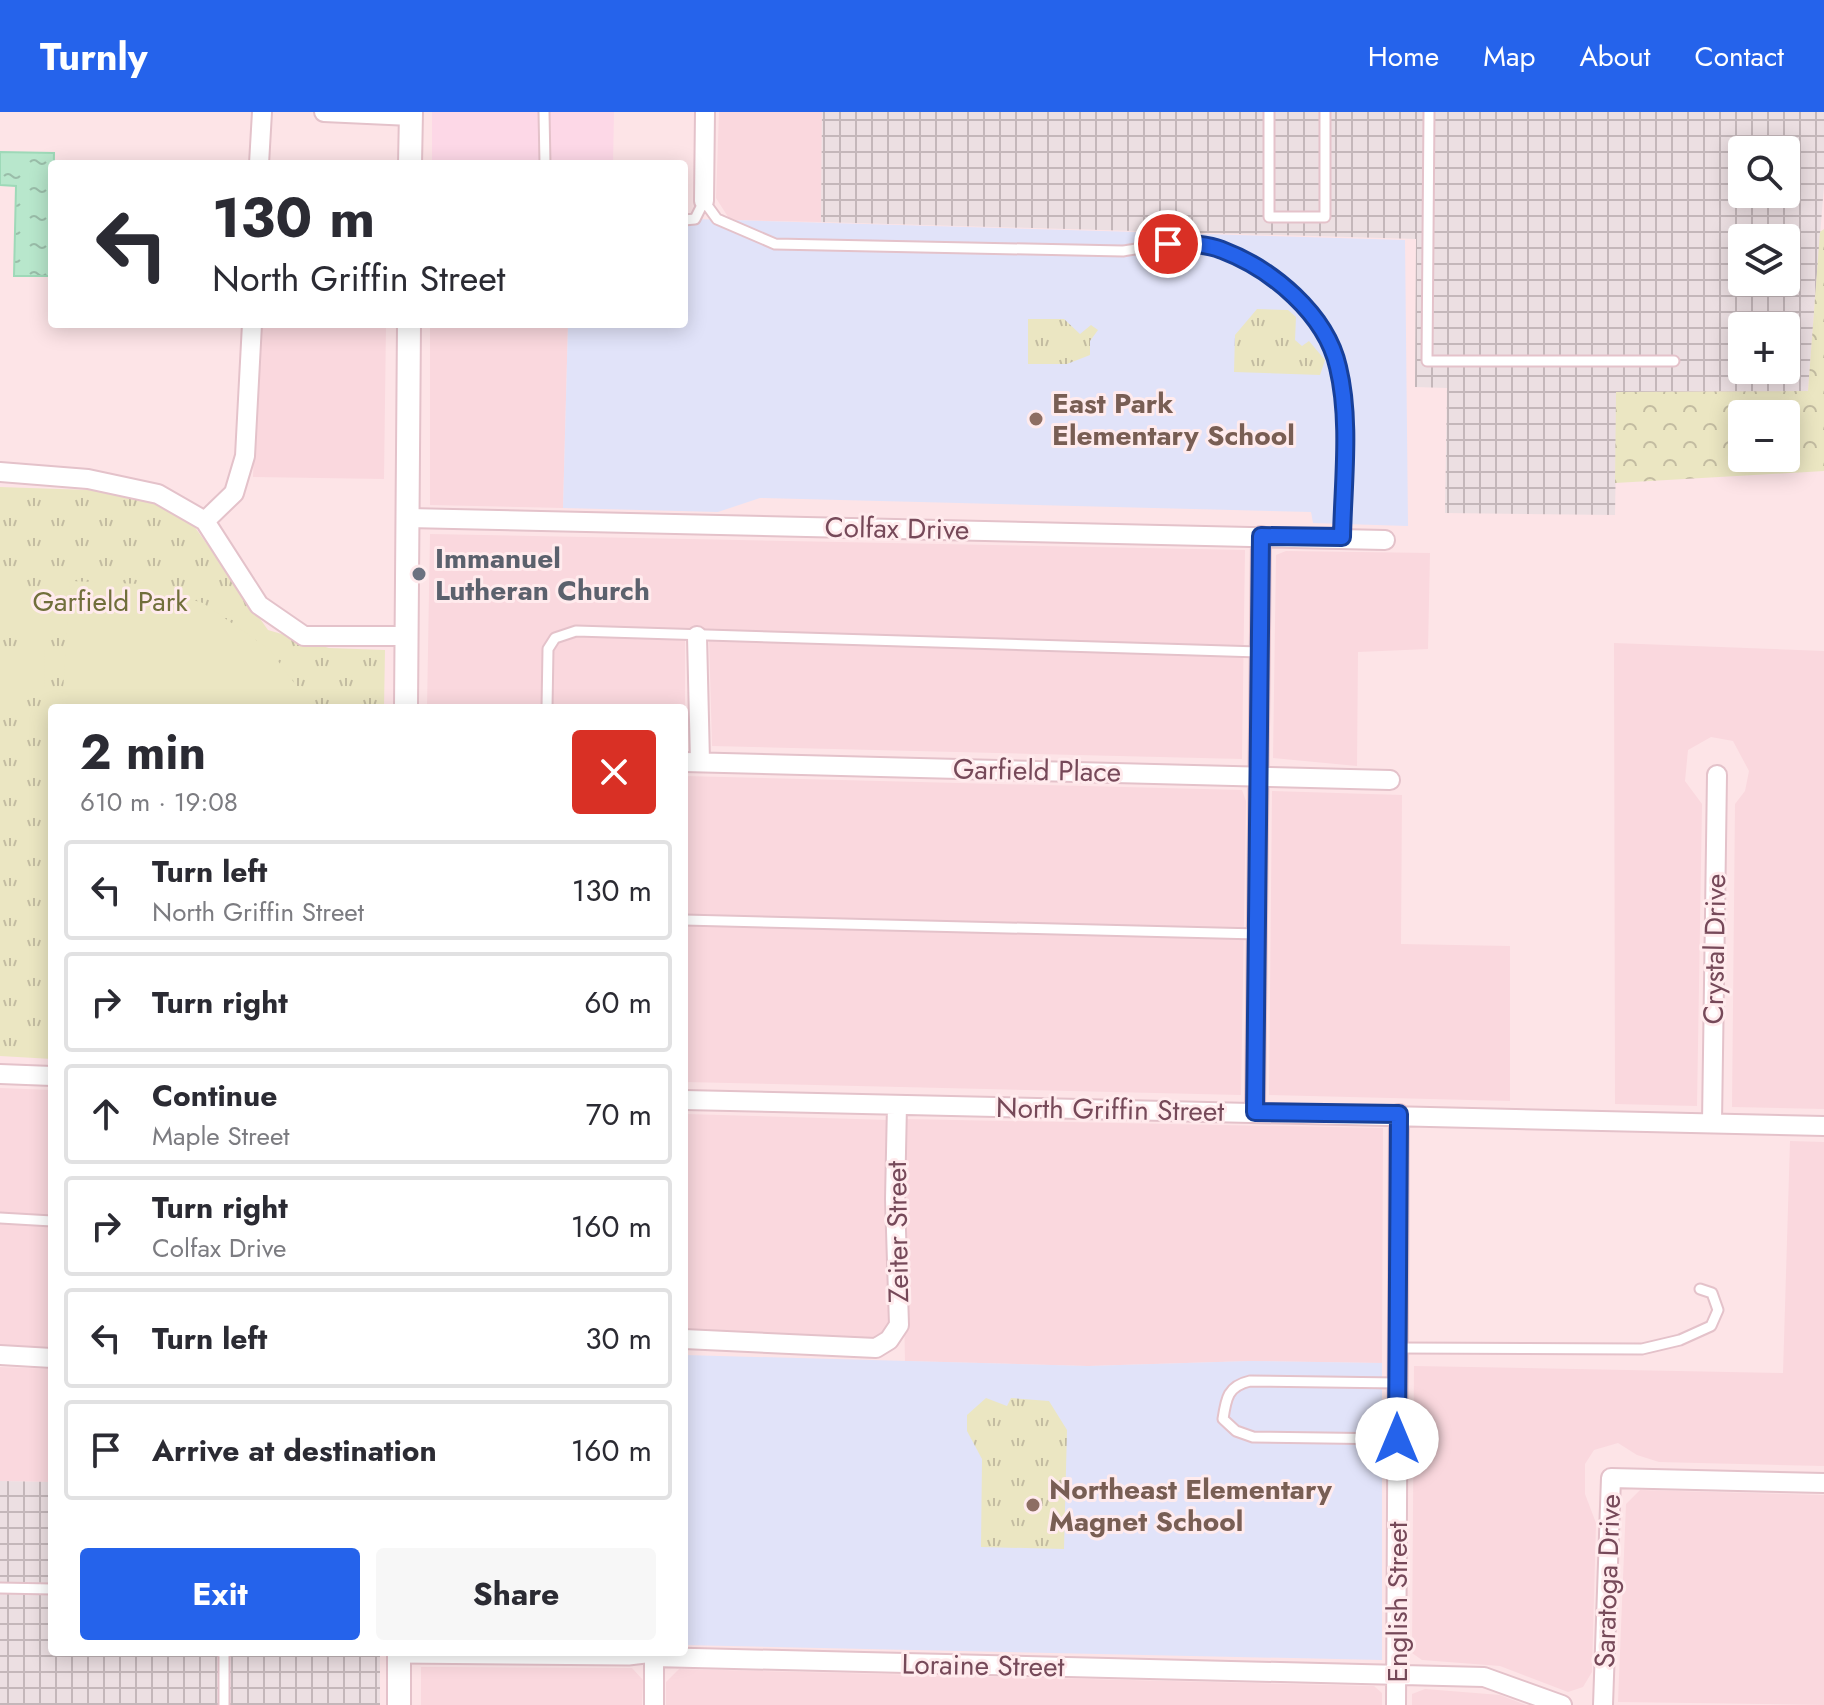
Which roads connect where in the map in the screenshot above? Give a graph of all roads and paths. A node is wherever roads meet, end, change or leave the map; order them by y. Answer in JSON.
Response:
{"nodes":[{"id":1,"x":262,"y":112,"type":"edge"},
{"id":2,"x":324,"y":112,"type":"edge"},
{"id":3,"x":544,"y":112,"type":"edge"},
{"id":4,"x":705,"y":112,"type":"edge"},
{"id":5,"x":1269,"y":112,"type":"edge"},
{"id":6,"x":1325,"y":112,"type":"edge"},
{"id":7,"x":1429,"y":112,"type":"edge"},
{"id":8,"x":411,"y":114,"type":"edge"},
{"id":9,"x":259,"y":160,"type":"edge"},
{"id":10,"x":410,"y":160,"type":"edge"},
{"id":11,"x":545,"y":160,"type":"edge"},
{"id":12,"x":704,"y":201,"type":"junction"},
{"id":13,"x":688,"y":220,"type":"edge"},
{"id":14,"x":252,"y":328,"type":"edge"},
{"id":15,"x":409,"y":328,"type":"edge"},
{"id":16,"x":1674,"y":361,"type":"dead end"},
{"id":17,"x":0,"y":472,"type":"edge"},
{"id":18,"x":408,"y":518,"type":"junction"},
{"id":19,"x":205,"y":521,"type":"junction"},
{"id":20,"x":1261,"y":536,"type":"junction"},
{"id":21,"x":1342,"y":537,"type":"junction"},
{"id":22,"x":1385,"y":540,"type":"dead end"},
{"id":23,"x":406,"y":636,"type":"junction"},
{"id":24,"x":697,"y":636,"type":"junction"},
{"id":25,"x":1259,"y":652,"type":"junction"},
{"id":26,"x":406,"y":704,"type":"edge"},
{"id":27,"x":547,"y":704,"type":"edge"},
{"id":28,"x":692,"y":762,"type":"edge"},
{"id":29,"x":1258,"y":775,"type":"junction"},
{"id":30,"x":1717,"y":775,"type":"dead end"},
{"id":31,"x":1390,"y":780,"type":"dead end"},
{"id":32,"x":688,"y":920,"type":"edge"},
{"id":33,"x":1258,"y":934,"type":"junction"},
{"id":34,"x":0,"y":1074,"type":"edge"},
{"id":35,"x":48,"y":1076,"type":"edge"},
{"id":36,"x":688,"y":1100,"type":"edge"},
{"id":37,"x":897,"y":1105,"type":"junction"},
{"id":38,"x":1255,"y":1112,"type":"junction"},
{"id":39,"x":1399,"y":1114,"type":"junction"},
{"id":40,"x":1712,"y":1123,"type":"junction"},
{"id":41,"x":1824,"y":1126,"type":"edge"},
{"id":42,"x":0,"y":1218,"type":"edge"},
{"id":43,"x":48,"y":1221,"type":"edge"},
{"id":44,"x":1700,"y":1289,"type":"dead end"},
{"id":45,"x":688,"y":1339,"type":"edge"},
{"id":46,"x":1398,"y":1348,"type":"junction"},
{"id":47,"x":0,"y":1355,"type":"edge"},
{"id":48,"x":48,"y":1358,"type":"edge"},
{"id":49,"x":1398,"y":1383,"type":"junction"},
{"id":50,"x":1397,"y":1439,"type":"junction"},
{"id":51,"x":1824,"y":1483,"type":"edge"},
{"id":52,"x":0,"y":1588,"type":"edge"},
{"id":53,"x":48,"y":1589,"type":"edge"},
{"id":54,"x":224,"y":1656,"type":"edge"},
{"id":55,"x":399,"y":1656,"type":"edge"},
{"id":56,"x":445,"y":1656,"type":"edge"},
{"id":57,"x":654,"y":1657,"type":"junction"},
{"id":58,"x":1396,"y":1675,"type":"junction"},
{"id":59,"x":224,"y":1705,"type":"edge"},
{"id":60,"x":399,"y":1705,"type":"edge"},
{"id":61,"x":654,"y":1705,"type":"edge"},
{"id":62,"x":1396,"y":1705,"type":"edge"},
{"id":63,"x":1562,"y":1705,"type":"edge"},
{"id":64,"x":1603,"y":1705,"type":"edge"}],
"edges":[{"from":1,"to":9,"type":"street"},
{"from":2,"to":8,"type":"street"},
{"from":3,"to":11,"type":"lane"},
{"from":4,"to":12,"type":"street"},
{"from":5,"to":6,"type":"lane"},
{"from":7,"to":16,"type":"lane"},
{"from":8,"to":10,"type":"street"},
{"from":12,"to":13,"type":"lane"},
{"from":12,"to":21,"type":"lane"},
{"from":14,"to":19,"type":"street"},
{"from":15,"to":18,"type":"street"},
{"from":17,"to":19,"type":"street"},
{"from":18,"to":20,"type":"street","name":"Colfax Drive"},
{"from":18,"to":23,"type":"street"},
{"from":19,"to":23,"type":"street"},
{"from":20,"to":21,"type":"street","name":"Colfax Drive"},
{"from":20,"to":25,"type":"street"},
{"from":21,"to":22,"type":"street","name":"Colfax Drive"},
{"from":23,"to":26,"type":"street"},
{"from":24,"to":25,"type":"lane"},
{"from":24,"to":27,"type":"lane"},
{"from":24,"to":28,"type":"street"},
{"from":25,"to":29,"type":"street"},
{"from":28,"to":29,"type":"street","name":"Garfield Place"},
{"from":29,"to":31,"type":"street","name":"Garfield Place"},
{"from":29,"to":33,"type":"street"},
{"from":30,"to":40,"type":"street","name":"Crystal Drive"},
{"from":32,"to":33,"type":"lane"},
{"from":33,"to":38,"type":"street"},
{"from":34,"to":35,"type":"street"},
{"from":36,"to":37,"type":"street","name":"North Griffin Street"},
{"from":37,"to":38,"type":"street","name":"North Griffin Street"},
{"from":37,"to":45,"type":"street","name":"Zeiter Street"},
{"from":38,"to":39,"type":"street","name":"North Griffin Street"},
{"from":39,"to":40,"type":"street","name":"North Griffin Street"},
{"from":39,"to":46,"type":"street","name":"English Street"},
{"from":40,"to":41,"type":"street","name":"North Griffin Street"},
{"from":42,"to":43,"type":"lane"},
{"from":44,"to":46,"type":"lane"},
{"from":46,"to":49,"type":"street","name":"English Street"},
{"from":47,"to":48,"type":"street"},
{"from":49,"to":50,"type":"street","name":"English Street"},
{"from":49,"to":50,"type":"lane"},
{"from":50,"to":58,"type":"street","name":"English Street"},
{"from":51,"to":64,"type":"street","name":"Saratoga Drive"},
{"from":52,"to":53,"type":"lane"},
{"from":54,"to":59,"type":"lane"},
{"from":55,"to":60,"type":"street"},
{"from":56,"to":57,"type":"lane","name":"Loraine Street"},
{"from":57,"to":58,"type":"street","name":"Loraine Street"},
{"from":57,"to":61,"type":"street"},
{"from":58,"to":62,"type":"street","name":"English Street"},
{"from":58,"to":63,"type":"street","name":"Loraine Street"}]}
